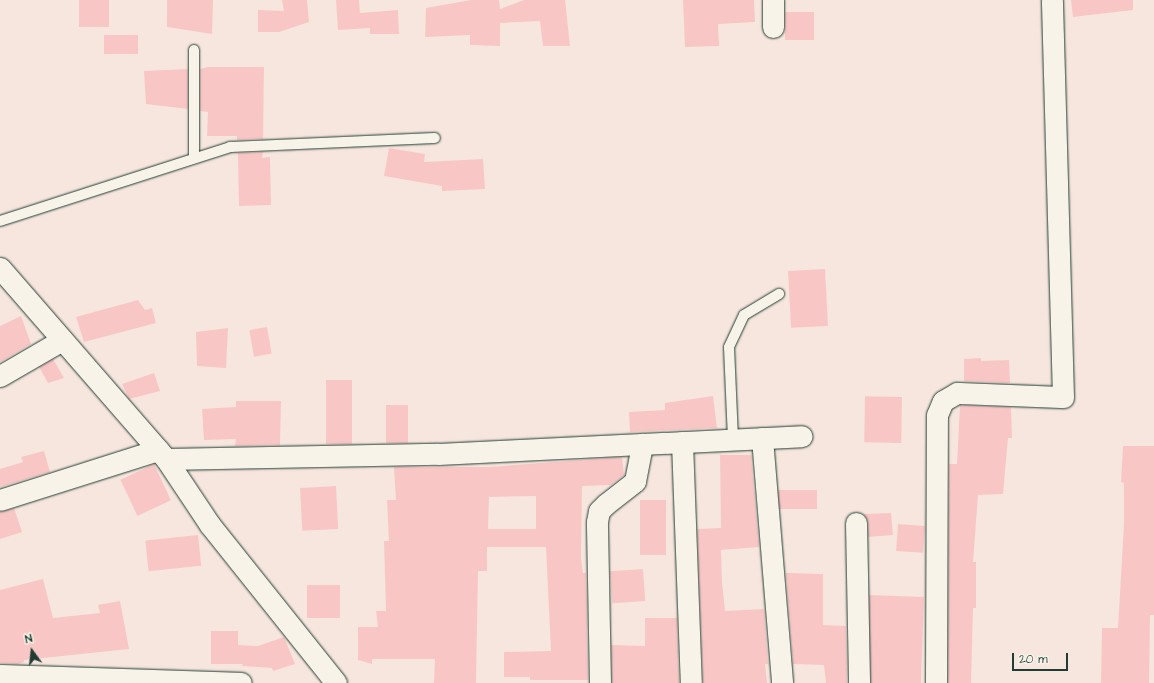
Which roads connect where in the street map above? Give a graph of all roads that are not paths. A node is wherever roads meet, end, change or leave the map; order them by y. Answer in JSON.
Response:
{"nodes":[{"id":1,"x":773,"y":0,"type":"edge"},
{"id":2,"x":1052,"y":0,"type":"edge"},
{"id":3,"x":773,"y":27,"type":"dead end"},
{"id":4,"x":194,"y":50,"type":"dead end"},
{"id":5,"x":435,"y":138,"type":"dead end"},
{"id":6,"x":194,"y":157,"type":"junction"},
{"id":7,"x":0,"y":221,"type":"edge"},
{"id":8,"x":4,"y":280,"type":"edge"},
{"id":9,"x":779,"y":294,"type":"dead end"},
{"id":10,"x":62,"y":340,"type":"junction"},
{"id":11,"x":0,"y":376,"type":"edge"},
{"id":12,"x":802,"y":436,"type":"dead end"},
{"id":13,"x":762,"y":438,"type":"junction"},
{"id":14,"x":733,"y":440,"type":"junction"},
{"id":15,"x":682,"y":442,"type":"junction"},
{"id":16,"x":642,"y":444,"type":"junction"},
{"id":17,"x":162,"y":455,"type":"junction"},
{"id":18,"x":0,"y":500,"type":"edge"},
{"id":19,"x":856,"y":523,"type":"dead end"},
{"id":20,"x":0,"y":675,"type":"edge"},
{"id":21,"x":241,"y":683,"type":"edge"},
{"id":22,"x":322,"y":683,"type":"edge"},
{"id":23,"x":337,"y":683,"type":"edge"},
{"id":24,"x":600,"y":683,"type":"edge"},
{"id":25,"x":691,"y":683,"type":"edge"},
{"id":26,"x":782,"y":683,"type":"edge"},
{"id":27,"x":859,"y":683,"type":"edge"},
{"id":28,"x":936,"y":683,"type":"edge"}],
"edges":[{"from":1,"to":3,"type":"street"},
{"from":2,"to":28,"type":"street"},
{"from":4,"to":6,"type":"lane"},
{"from":5,"to":6,"type":"lane"},
{"from":6,"to":7,"type":"lane"},
{"from":8,"to":10,"type":"street"},
{"from":9,"to":14,"type":"lane"},
{"from":10,"to":11,"type":"street"},
{"from":10,"to":17,"type":"street"},
{"from":12,"to":13,"type":"street"},
{"from":13,"to":14,"type":"street"},
{"from":13,"to":26,"type":"street"},
{"from":14,"to":15,"type":"street"},
{"from":15,"to":16,"type":"street"},
{"from":15,"to":25,"type":"street"},
{"from":16,"to":17,"type":"street"},
{"from":16,"to":24,"type":"street"},
{"from":17,"to":18,"type":"street"},
{"from":17,"to":23,"type":"street"},
{"from":19,"to":27,"type":"street"},
{"from":20,"to":21,"type":"street"},
{"from":22,"to":23,"type":"street"}]}
